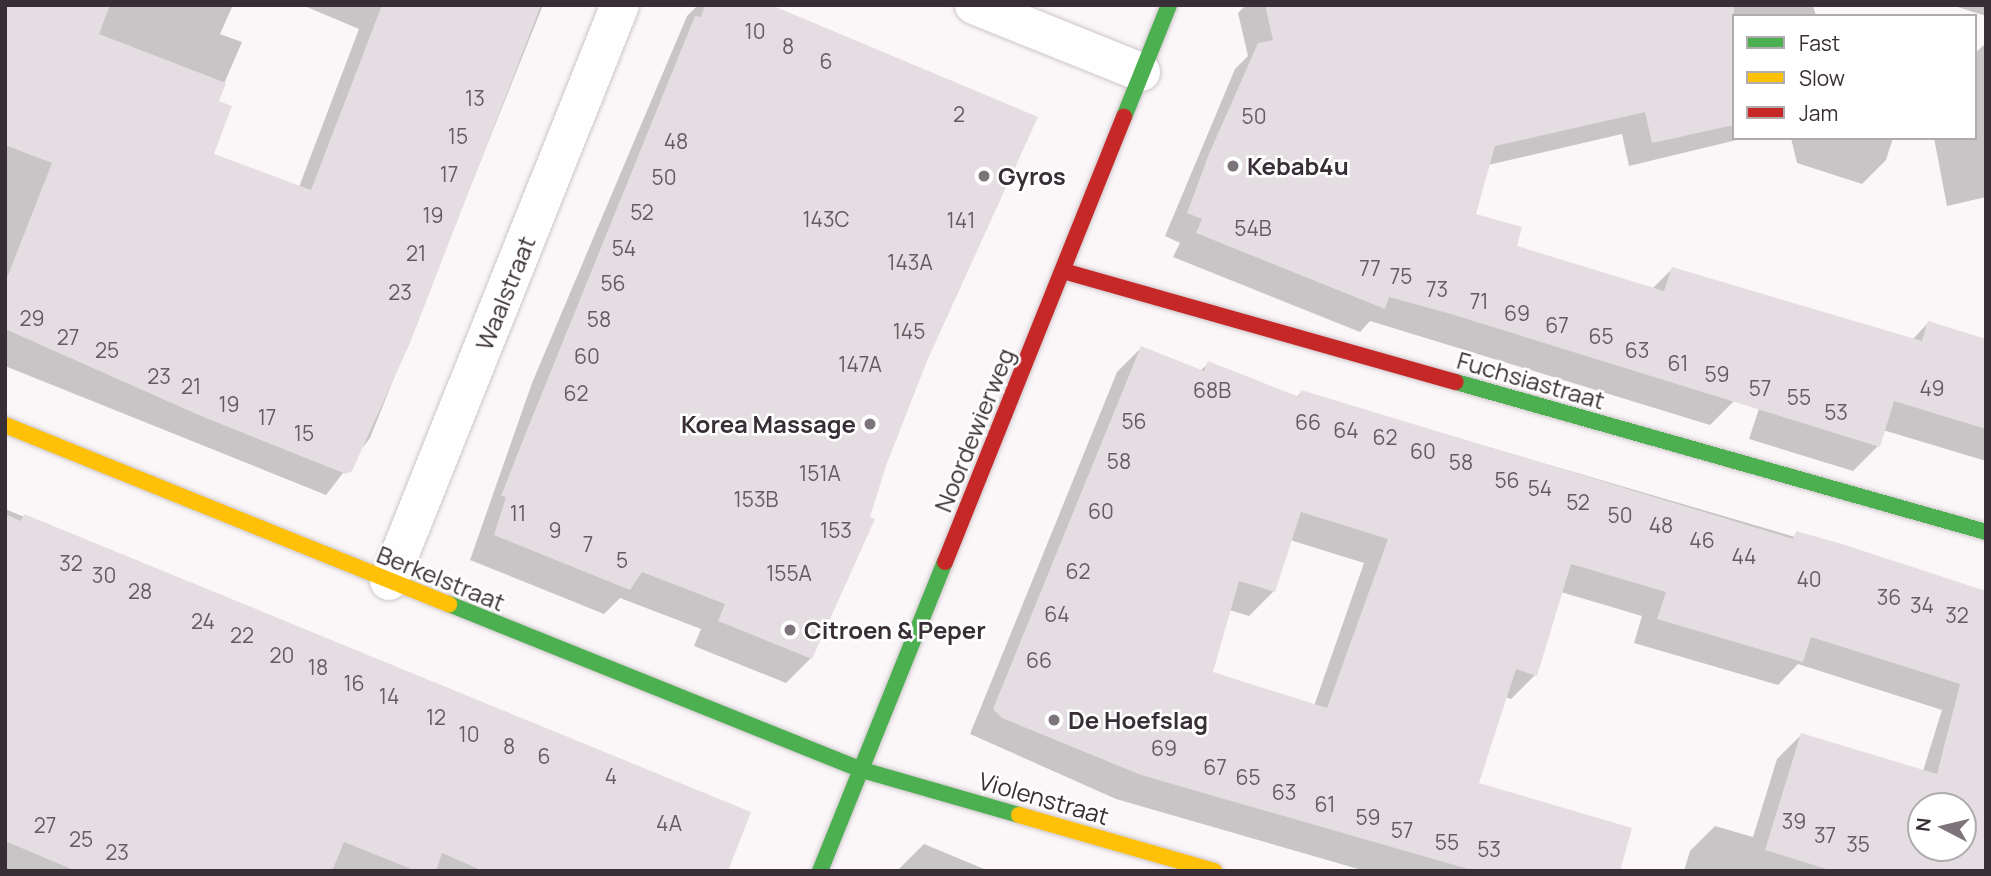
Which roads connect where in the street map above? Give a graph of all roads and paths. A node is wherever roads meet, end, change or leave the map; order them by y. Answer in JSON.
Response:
{"nodes":[{"id":1,"x":620,"y":5,"type":"edge"},
{"id":2,"x":974,"y":5,"type":"edge"},
{"id":3,"x":1169,"y":5,"type":"edge"},
{"id":4,"x":1141,"y":72,"type":"junction"},
{"id":5,"x":1063,"y":271,"type":"junction"},
{"id":6,"x":5,"y":425,"type":"edge"},
{"id":7,"x":1986,"y":532,"type":"edge"},
{"id":8,"x":389,"y":582,"type":"junction"},
{"id":9,"x":862,"y":770,"type":"junction"},
{"id":10,"x":820,"y":871,"type":"edge"},
{"id":11,"x":1214,"y":871,"type":"edge"}],
"edges":[{"from":1,"to":8,"type":"street","name":"Waalstraat"},
{"from":2,"to":4,"type":"street"},
{"from":3,"to":4,"type":"street","name":"Noordewierweg"},
{"from":4,"to":5,"type":"street","name":"Noordewierweg"},
{"from":5,"to":7,"type":"street","name":"Fuchsiastraat"},
{"from":5,"to":9,"type":"street","name":"Noordewierweg"},
{"from":6,"to":8,"type":"street","name":"Berkelstraat"},
{"from":8,"to":9,"type":"street","name":"Berkelstraat"},
{"from":9,"to":10,"type":"street","name":"Noordewierweg"},
{"from":9,"to":11,"type":"street","name":"Violenstraat"}]}
